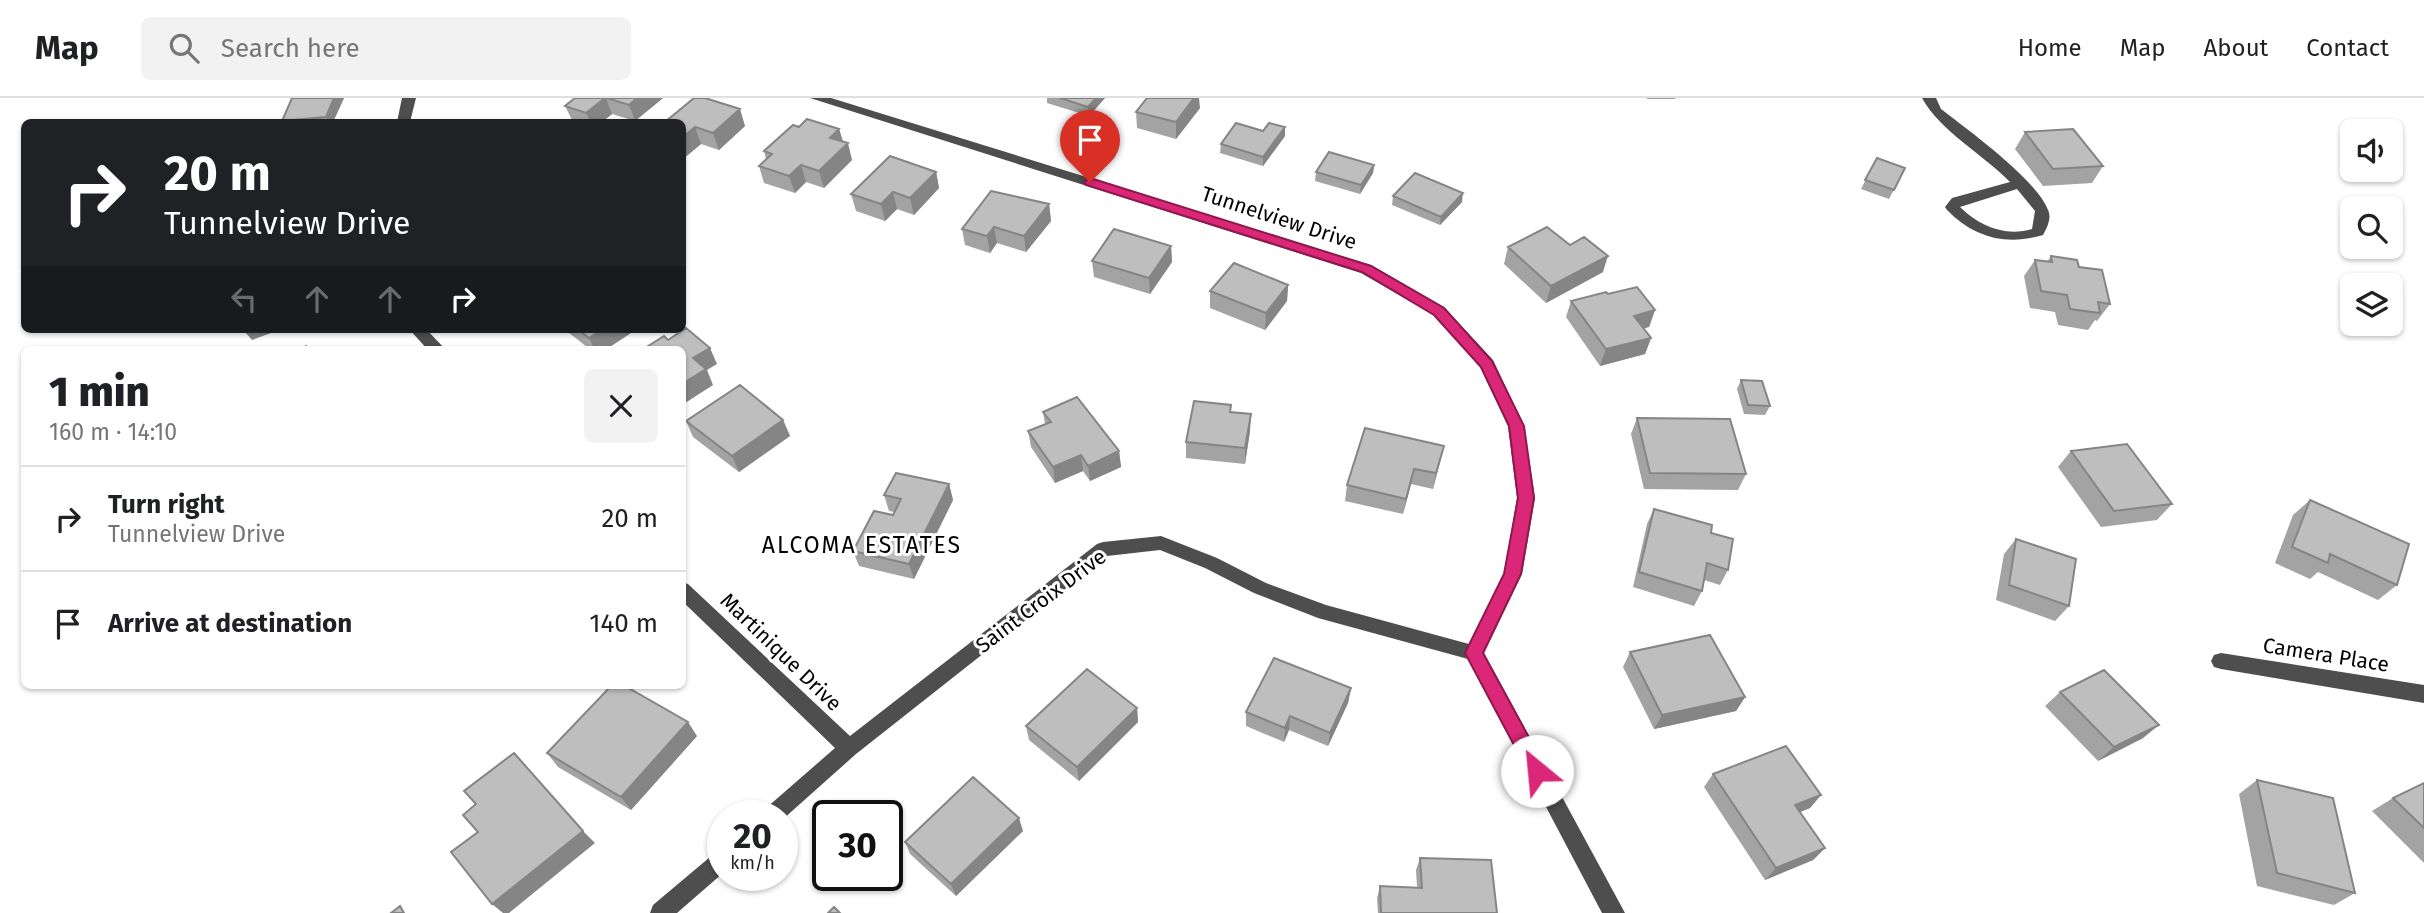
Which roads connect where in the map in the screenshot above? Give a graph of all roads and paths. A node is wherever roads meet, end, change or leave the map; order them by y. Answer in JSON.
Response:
{"nodes":[{"id":1,"x":409,"y":98,"type":"edge"},
{"id":2,"x":817,"y":98,"type":"edge"},
{"id":3,"x":1933,"y":105,"type":"edge"},
{"id":4,"x":405,"y":119,"type":"edge"},
{"id":5,"x":2020,"y":184,"type":"junction"},
{"id":6,"x":420,"y":333,"type":"edge"},
{"id":7,"x":434,"y":346,"type":"edge"},
{"id":8,"x":686,"y":593,"type":"edge"},
{"id":9,"x":1474,"y":653,"type":"junction"},
{"id":10,"x":2221,"y":661,"type":"dead end"},
{"id":11,"x":2424,"y":694,"type":"edge"},
{"id":12,"x":849,"y":748,"type":"junction"},
{"id":13,"x":790,"y":800,"type":"edge"},
{"id":14,"x":707,"y":873,"type":"edge"},
{"id":15,"x":661,"y":913,"type":"edge"},
{"id":16,"x":1614,"y":913,"type":"edge"}],
"edges":[{"from":1,"to":4,"type":"street"},
{"from":2,"to":9,"type":"street","name":"Tunnelview Drive"},
{"from":3,"to":5,"type":"street"},
{"from":5,"to":5,"type":"street"},
{"from":6,"to":7,"type":"street"},
{"from":8,"to":12,"type":"street","name":"Martinique Drive"},
{"from":9,"to":12,"type":"street","name":"Saint Croix Drive"},
{"from":9,"to":16,"type":"street"},
{"from":10,"to":11,"type":"street","name":"Camera Place"},
{"from":12,"to":13,"type":"street","name":"Saint Croix Drive"},
{"from":14,"to":15,"type":"street"}]}
